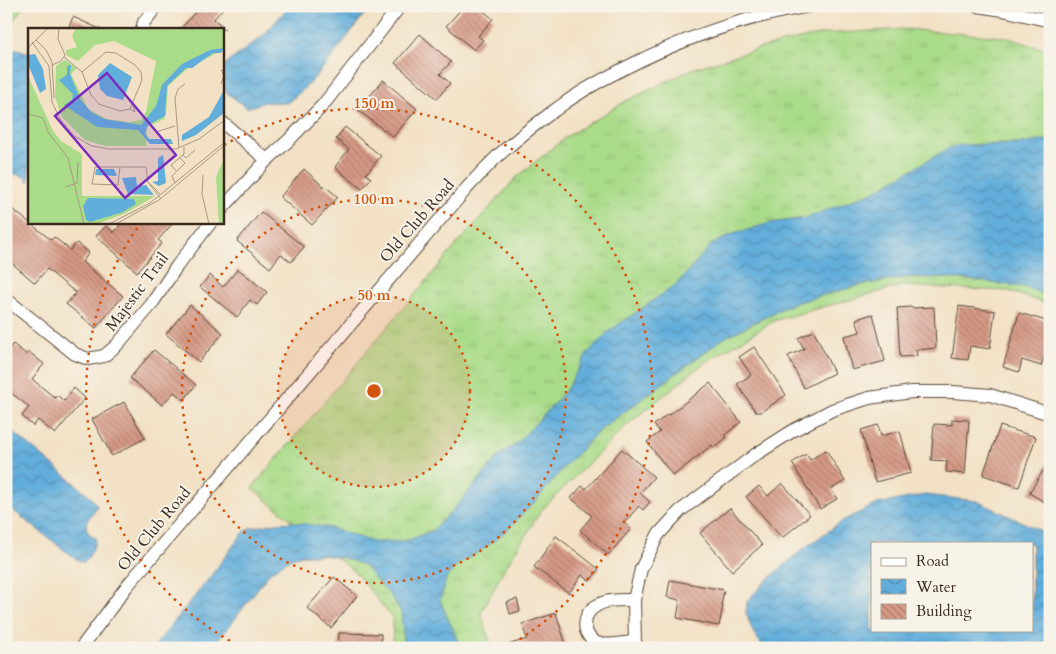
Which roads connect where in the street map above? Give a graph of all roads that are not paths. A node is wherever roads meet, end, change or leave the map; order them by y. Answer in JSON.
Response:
{"nodes":[{"id":1,"x":157,"y":6,"type":"edge"},
{"id":2,"x":400,"y":6,"type":"edge"},
{"id":3,"x":809,"y":6,"type":"edge"},
{"id":4,"x":978,"y":6,"type":"edge"},
{"id":5,"x":1050,"y":21,"type":"edge"},
{"id":6,"x":142,"y":28,"type":"edge"},
{"id":7,"x":224,"y":124,"type":"edge"},
{"id":8,"x":267,"y":160,"type":"junction"},
{"id":9,"x":224,"y":207,"type":"edge"},
{"id":10,"x":209,"y":224,"type":"edge"},
{"id":11,"x":6,"y":299,"type":"edge"},
{"id":12,"x":1050,"y":414,"type":"edge"},
{"id":13,"x":634,"y":600,"type":"junction"},
{"id":14,"x":637,"y":645,"type":"edge"},
{"id":15,"x":81,"y":648,"type":"edge"}],
"edges":[{"from":1,"to":6,"type":"street"},
{"from":2,"to":8,"type":"street"},
{"from":3,"to":15,"type":"street","name":"Old Club Road"},
{"from":4,"to":5,"type":"street"},
{"from":7,"to":8,"type":"street"},
{"from":8,"to":9,"type":"street"},
{"from":10,"to":11,"type":"street","name":"Majestic Trail"},
{"from":12,"to":13,"type":"street"},
{"from":13,"to":14,"type":"street"},
{"from":13,"to":14,"type":"street"}]}
